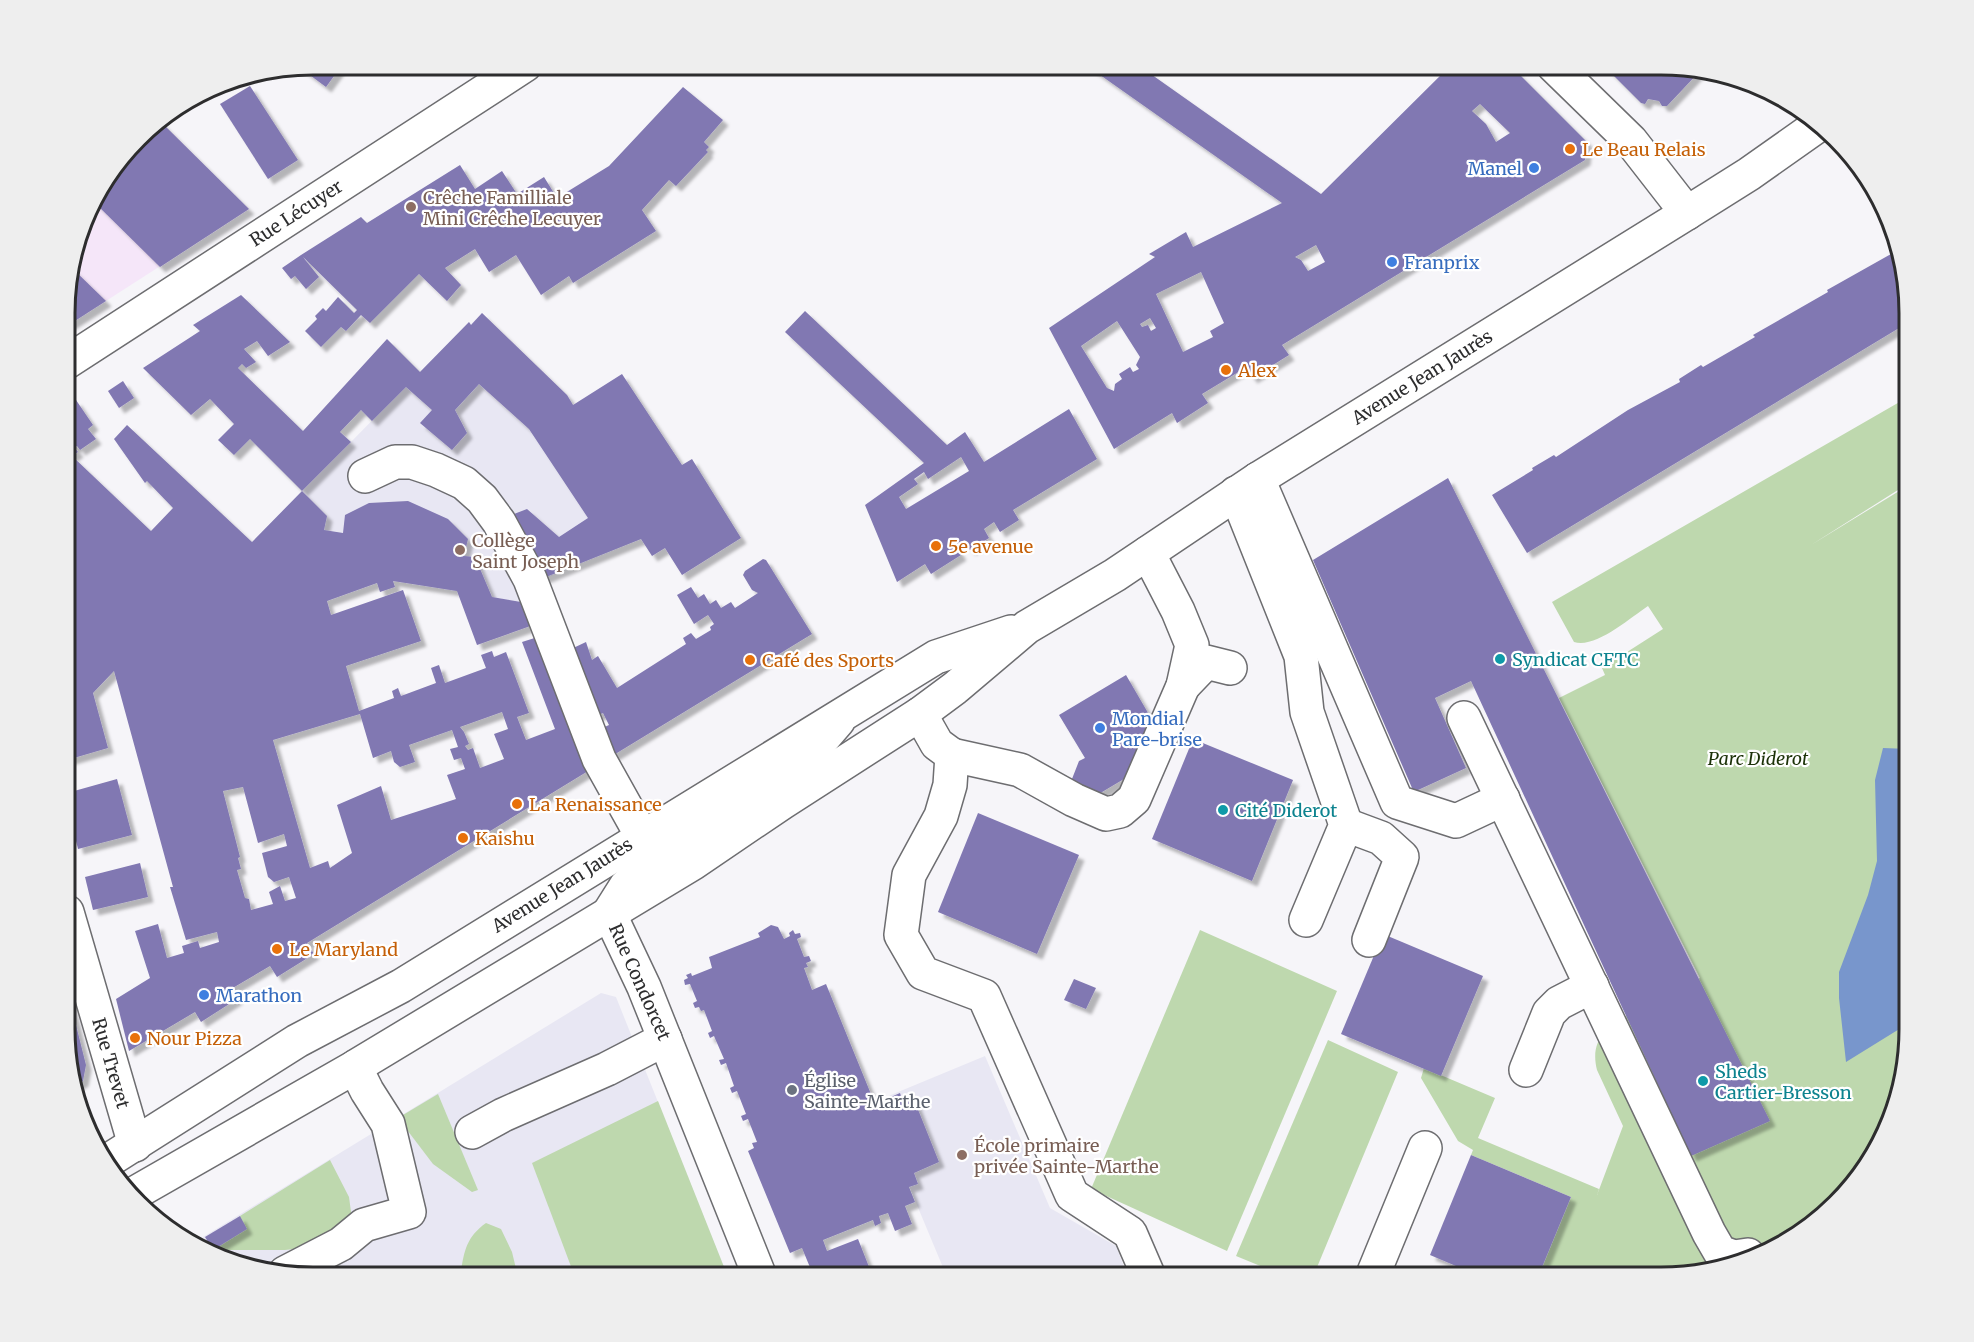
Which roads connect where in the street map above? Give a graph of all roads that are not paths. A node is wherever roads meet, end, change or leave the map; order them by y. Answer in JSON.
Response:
{"nodes":[{"id":1,"x":508,"y":75,"type":"edge"},
{"id":2,"x":1564,"y":75,"type":"edge"},
{"id":3,"x":1812,"y":129,"type":"edge"},
{"id":4,"x":1687,"y":213,"type":"junction"},
{"id":5,"x":75,"y":357,"type":"edge"},
{"id":6,"x":365,"y":476,"type":"dead end"},
{"id":7,"x":1247,"y":486,"type":"junction"},
{"id":8,"x":1148,"y":553,"type":"junction"},
{"id":9,"x":1027,"y":627,"type":"junction"},
{"id":10,"x":1230,"y":668,"type":"dead end"},
{"id":11,"x":1183,"y":686,"type":"junction"},
{"id":12,"x":847,"y":711,"type":"junction"},
{"id":13,"x":920,"y":714,"type":"junction"},
{"id":14,"x":1464,"y":718,"type":"dead end"},
{"id":15,"x":951,"y":755,"type":"junction"},
{"id":16,"x":1503,"y":799,"type":"junction"},
{"id":17,"x":1346,"y":825,"type":"junction"},
{"id":18,"x":642,"y":836,"type":"junction"},
{"id":19,"x":609,"y":913,"type":"junction"},
{"id":20,"x":1306,"y":920,"type":"dead end"},
{"id":21,"x":75,"y":939,"type":"edge"},
{"id":22,"x":1369,"y":940,"type":"dead end"},
{"id":23,"x":1592,"y":986,"type":"junction"},
{"id":24,"x":665,"y":1039,"type":"junction"},
{"id":25,"x":355,"y":1067,"type":"junction"},
{"id":26,"x":1526,"y":1070,"type":"dead end"},
{"id":27,"x":472,"y":1132,"type":"dead end"},
{"id":28,"x":135,"y":1144,"type":"junction"},
{"id":29,"x":1425,"y":1148,"type":"dead end"},
{"id":30,"x":113,"y":1158,"type":"edge"},
{"id":31,"x":139,"y":1191,"type":"edge"},
{"id":32,"x":1731,"y":1256,"type":"edge"},
{"id":33,"x":298,"y":1266,"type":"edge"},
{"id":34,"x":756,"y":1267,"type":"edge"},
{"id":35,"x":1145,"y":1267,"type":"edge"},
{"id":36,"x":1376,"y":1267,"type":"edge"}],
"edges":[{"from":1,"to":5,"type":"main road","name":"Rue Lécuyer"},
{"from":2,"to":4,"type":"main road"},
{"from":3,"to":4,"type":"main road","name":"Avenue Jean Jaurès"},
{"from":4,"to":7,"type":"main road","name":"Avenue Jean Jaurès"},
{"from":6,"to":18,"type":"main road"},
{"from":7,"to":8,"type":"main road","name":"Avenue Jean Jaurès"},
{"from":7,"to":16,"type":"main road"},
{"from":7,"to":17,"type":"main road"},
{"from":8,"to":9,"type":"main road","name":"Avenue Jean Jaurès"},
{"from":8,"to":11,"type":"main road"},
{"from":9,"to":12,"type":"main road","name":"Avenue Jean Jaurès"},
{"from":9,"to":13,"type":"main road","name":"Avenue Jean Jaurès"},
{"from":10,"to":11,"type":"main road"},
{"from":11,"to":15,"type":"main road"},
{"from":12,"to":18,"type":"main road","name":"Avenue Jean Jaurès"},
{"from":12,"to":19,"type":"main road","name":"Rue Condorcet"},
{"from":13,"to":15,"type":"main road"},
{"from":13,"to":19,"type":"main road","name":"Avenue Jean Jaurès"},
{"from":14,"to":16,"type":"main road"},
{"from":15,"to":35,"type":"main road"},
{"from":16,"to":23,"type":"main road"},
{"from":17,"to":20,"type":"main road"},
{"from":17,"to":22,"type":"main road"},
{"from":18,"to":28,"type":"main road","name":"Avenue Jean Jaurès"},
{"from":19,"to":24,"type":"main road","name":"Rue Condorcet"},
{"from":19,"to":25,"type":"main road","name":"Avenue Jean Jaurès"},
{"from":21,"to":28,"type":"main road","name":"Rue Trevet"},
{"from":23,"to":26,"type":"main road"},
{"from":23,"to":32,"type":"main road"},
{"from":24,"to":27,"type":"main road"},
{"from":24,"to":34,"type":"main road","name":"Rue Condorcet"},
{"from":25,"to":31,"type":"main road","name":"Avenue Jean Jaurès"},
{"from":25,"to":33,"type":"main road"},
{"from":28,"to":30,"type":"main road","name":"Avenue Jean Jaurès"},
{"from":29,"to":36,"type":"main road"}]}
